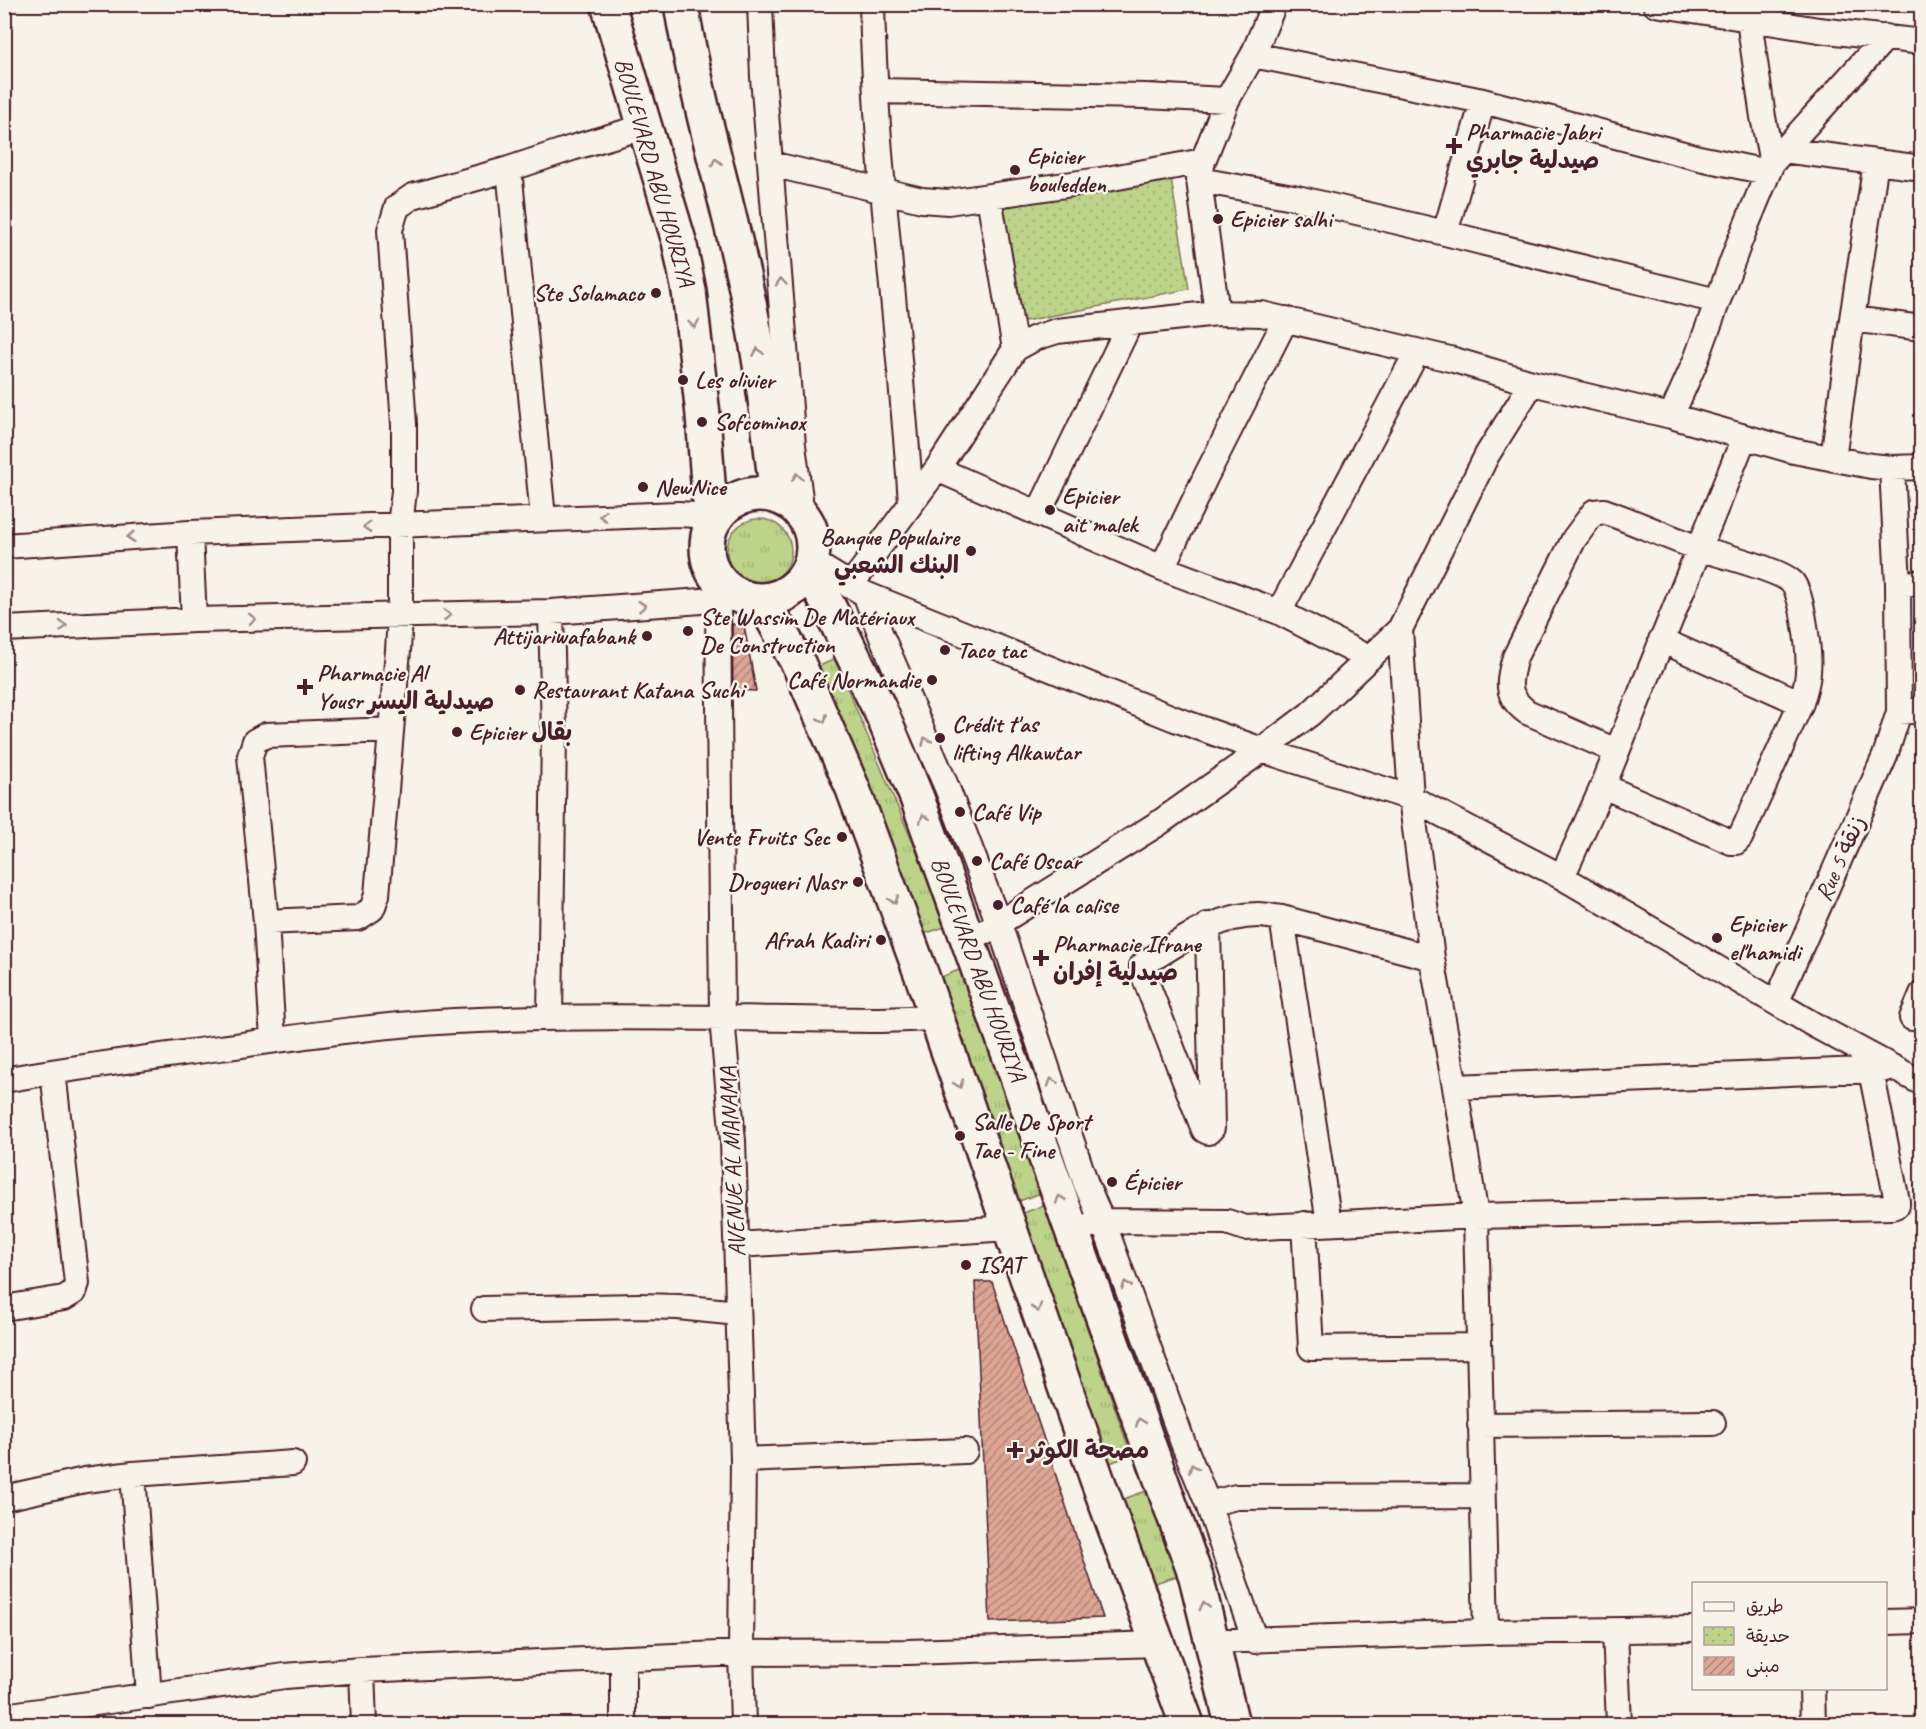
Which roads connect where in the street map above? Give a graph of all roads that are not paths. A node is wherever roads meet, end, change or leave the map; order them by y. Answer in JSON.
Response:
{"nodes":[{"id":1,"x":608,"y":4,"type":"edge"},
{"id":2,"x":681,"y":4,"type":"edge"},
{"id":3,"x":760,"y":4,"type":"edge"},
{"id":4,"x":872,"y":4,"type":"edge"},
{"id":5,"x":1274,"y":4,"type":"edge"},
{"id":6,"x":1655,"y":4,"type":"edge"},
{"id":7,"x":1749,"y":20,"type":"junction"},
{"id":8,"x":1886,"y":37,"type":"junction"},
{"id":9,"x":1922,"y":42,"type":"edge"},
{"id":10,"x":1254,"y":55,"type":"junction"},
{"id":11,"x":876,"y":91,"type":"junction"},
{"id":12,"x":1227,"y":100,"type":"junction"},
{"id":13,"x":1483,"y":101,"type":"junction"},
{"id":14,"x":644,"y":127,"type":"junction"},
{"id":15,"x":1774,"y":162,"type":"junction"},
{"id":16,"x":1876,"y":162,"type":"junction"},
{"id":17,"x":771,"y":164,"type":"junction"},
{"id":18,"x":1922,"y":168,"type":"edge"},
{"id":19,"x":510,"y":169,"type":"junction"},
{"id":20,"x":1201,"y":170,"type":"junction"},
{"id":21,"x":883,"y":192,"type":"junction"},
{"id":22,"x":989,"y":197,"type":"junction"},
{"id":23,"x":1445,"y":233,"type":"junction"},
{"id":24,"x":1717,"y":302,"type":"junction"},
{"id":25,"x":1217,"y":313,"type":"junction"},
{"id":26,"x":1286,"y":319,"type":"junction"},
{"id":27,"x":1852,"y":319,"type":"junction"},
{"id":28,"x":1130,"y":322,"type":"junction"},
{"id":29,"x":1922,"y":328,"type":"edge"},
{"id":30,"x":1015,"y":349,"type":"junction"},
{"id":31,"x":1417,"y":352,"type":"junction"},
{"id":32,"x":1532,"y":383,"type":"junction"},
{"id":33,"x":1671,"y":416,"type":"junction"},
{"id":34,"x":1744,"y":438,"type":"junction"},
{"id":35,"x":1833,"y":459,"type":"junction"},
{"id":36,"x":1922,"y":467,"type":"edge"},
{"id":37,"x":1892,"y":468,"type":"junction"},
{"id":38,"x":937,"y":469,"type":"junction"},
{"id":39,"x":787,"y":503,"type":"junction"},
{"id":40,"x":911,"y":503,"type":"junction"},
{"id":41,"x":1038,"y":514,"type":"junction"},
{"id":42,"x":543,"y":518,"type":"junction"},
{"id":43,"x":715,"y":521,"type":"junction"},
{"id":44,"x":400,"y":526,"type":"junction"},
{"id":45,"x":190,"y":533,"type":"junction"},
{"id":46,"x":4,"y":546,"type":"edge"},
{"id":47,"x":1700,"y":548,"type":"junction"},
{"id":48,"x":810,"y":564,"type":"junction"},
{"id":49,"x":1162,"y":568,"type":"junction"},
{"id":50,"x":1910,"y":583,"type":"edge"},
{"id":51,"x":858,"y":590,"type":"junction"},
{"id":52,"x":741,"y":599,"type":"junction"},
{"id":53,"x":551,"y":612,"type":"junction"},
{"id":54,"x":1279,"y":612,"type":"junction"},
{"id":55,"x":400,"y":617,"type":"junction"},
{"id":56,"x":194,"y":620,"type":"junction"},
{"id":57,"x":4,"y":628,"type":"edge"},
{"id":58,"x":1400,"y":629,"type":"junction"},
{"id":59,"x":1661,"y":640,"type":"junction"},
{"id":60,"x":1368,"y":658,"type":"junction"},
{"id":61,"x":1801,"y":703,"type":"junction"},
{"id":62,"x":1910,"y":711,"type":"edge"},
{"id":63,"x":391,"y":730,"type":"junction"},
{"id":64,"x":1262,"y":750,"type":"junction"},
{"id":65,"x":1616,"y":751,"type":"junction"},
{"id":66,"x":1603,"y":786,"type":"junction"},
{"id":67,"x":1411,"y":798,"type":"junction"},
{"id":68,"x":1562,"y":877,"type":"junction"},
{"id":69,"x":1282,"y":918,"type":"junction"},
{"id":70,"x":266,"y":922,"type":"junction"},
{"id":71,"x":999,"y":924,"type":"junction"},
{"id":72,"x":1208,"y":926,"type":"junction"},
{"id":73,"x":969,"y":940,"type":"junction"},
{"id":74,"x":1432,"y":958,"type":"junction"},
{"id":75,"x":1922,"y":994,"type":"edge"},
{"id":76,"x":1777,"y":1001,"type":"junction"},
{"id":77,"x":550,"y":1018,"type":"junction"},
{"id":78,"x":722,"y":1018,"type":"junction"},
{"id":79,"x":935,"y":1018,"type":"junction"},
{"id":80,"x":1912,"y":1018,"type":"dead end"},
{"id":81,"x":273,"y":1040,"type":"junction"},
{"id":82,"x":1898,"y":1069,"type":"junction"},
{"id":83,"x":1871,"y":1071,"type":"junction"},
{"id":84,"x":53,"y":1072,"type":"junction"},
{"id":85,"x":4,"y":1080,"type":"edge"},
{"id":86,"x":1922,"y":1083,"type":"edge"},
{"id":87,"x":1455,"y":1087,"type":"junction"},
{"id":88,"x":1476,"y":1216,"type":"junction"},
{"id":89,"x":1329,"y":1223,"type":"junction"},
{"id":90,"x":1304,"y":1224,"type":"junction"},
{"id":91,"x":1010,"y":1228,"type":"junction"},
{"id":92,"x":1105,"y":1230,"type":"junction"},
{"id":93,"x":1075,"y":1242,"type":"junction"},
{"id":94,"x":737,"y":1245,"type":"junction"},
{"id":95,"x":4,"y":1308,"type":"edge"},
{"id":96,"x":484,"y":1309,"type":"dead end"},
{"id":97,"x":738,"y":1313,"type":"junction"},
{"id":98,"x":1478,"y":1346,"type":"junction"},
{"id":99,"x":1713,"y":1423,"type":"dead end"},
{"id":100,"x":1480,"y":1425,"type":"junction"},
{"id":101,"x":965,"y":1451,"type":"dead end"},
{"id":102,"x":743,"y":1460,"type":"junction"},
{"id":103,"x":293,"y":1463,"type":"dead end"},
{"id":104,"x":133,"y":1474,"type":"junction"},
{"id":105,"x":1482,"y":1496,"type":"junction"},
{"id":106,"x":4,"y":1498,"type":"edge"},
{"id":107,"x":1208,"y":1504,"type":"junction"},
{"id":108,"x":1922,"y":1621,"type":"edge"},
{"id":109,"x":1887,"y":1622,"type":"edge"},
{"id":110,"x":1692,"y":1629,"type":"edge"},
{"id":111,"x":1615,"y":1631,"type":"junction"},
{"id":112,"x":1486,"y":1632,"type":"junction"},
{"id":113,"x":1213,"y":1641,"type":"junction"},
{"id":114,"x":1255,"y":1641,"type":"junction"},
{"id":115,"x":1158,"y":1644,"type":"junction"},
{"id":116,"x":741,"y":1653,"type":"junction"},
{"id":117,"x":623,"y":1658,"type":"junction"},
{"id":118,"x":362,"y":1670,"type":"junction"},
{"id":119,"x":1812,"y":1690,"type":"edge"},
{"id":120,"x":148,"y":1696,"type":"junction"},
{"id":121,"x":4,"y":1716,"type":"edge"},
{"id":122,"x":68,"y":1716,"type":"edge"},
{"id":123,"x":364,"y":1725,"type":"edge"},
{"id":124,"x":623,"y":1725,"type":"edge"},
{"id":125,"x":742,"y":1725,"type":"edge"},
{"id":126,"x":1187,"y":1725,"type":"edge"},
{"id":127,"x":1232,"y":1725,"type":"edge"},
{"id":128,"x":1618,"y":1725,"type":"edge"},
{"id":129,"x":1813,"y":1725,"type":"edge"}],
"edges":[{"from":1,"to":14,"type":"main road","name":"BOULEVARD ABU HOURIYA"},
{"from":39,"to":2,"type":"main road","one_way":true},
{"from":3,"to":17,"type":"street"},
{"from":4,"to":11,"type":"street"},
{"from":5,"to":10,"type":"street"},
{"from":6,"to":7,"type":"street"},
{"from":7,"to":8,"type":"street"},
{"from":7,"to":15,"type":"street"},
{"from":8,"to":9,"type":"street"},
{"from":8,"to":15,"type":"street"},
{"from":10,"to":12,"type":"street"},
{"from":10,"to":13,"type":"street"},
{"from":11,"to":12,"type":"street"},
{"from":11,"to":21,"type":"street"},
{"from":12,"to":20,"type":"street"},
{"from":13,"to":15,"type":"street"},
{"from":13,"to":23,"type":"street"},
{"from":14,"to":19,"type":"street"},
{"from":14,"to":43,"type":"main road","name":"BOULEVARD ABU HOURIYA","one_way":true},
{"from":15,"to":16,"type":"street"},
{"from":15,"to":24,"type":"street"},
{"from":16,"to":18,"type":"street"},
{"from":16,"to":27,"type":"street"},
{"from":17,"to":21,"type":"street"},
{"from":39,"to":17,"type":"street","one_way":true},
{"from":19,"to":42,"type":"street"},
{"from":19,"to":44,"type":"street"},
{"from":20,"to":22,"type":"street"},
{"from":20,"to":23,"type":"street"},
{"from":20,"to":25,"type":"street"},
{"from":21,"to":22,"type":"street"},
{"from":21,"to":40,"type":"street"},
{"from":22,"to":30,"type":"street"},
{"from":23,"to":24,"type":"street"},
{"from":24,"to":33,"type":"street"},
{"from":25,"to":26,"type":"street"},
{"from":25,"to":28,"type":"street"},
{"from":26,"to":31,"type":"street"},
{"from":26,"to":49,"type":"street"},
{"from":27,"to":29,"type":"street"},
{"from":27,"to":35,"type":"street"},
{"from":28,"to":30,"type":"street"},
{"from":28,"to":41,"type":"street"},
{"from":30,"to":38,"type":"street"},
{"from":31,"to":32,"type":"street"},
{"from":31,"to":54,"type":"street"},
{"from":32,"to":33,"type":"street"},
{"from":32,"to":58,"type":"street"},
{"from":33,"to":34,"type":"street"},
{"from":34,"to":35,"type":"street"},
{"from":34,"to":47,"type":"street"},
{"from":35,"to":37,"type":"street"},
{"from":36,"to":37,"type":"street"},
{"from":37,"to":50,"type":"street","name":"Rue 5 زنقة"},
{"from":38,"to":40,"type":"street"},
{"from":38,"to":41,"type":"street"},
{"from":39,"to":43,"type":"main road"},
{"from":39,"to":48,"type":"main road"},
{"from":40,"to":51,"type":"street"},
{"from":41,"to":49,"type":"street"},
{"from":43,"to":42,"type":"street","one_way":true},
{"from":42,"to":44,"type":"street"},
{"from":43,"to":52,"type":"main road"},
{"from":44,"to":45,"type":"street","one_way":true},
{"from":44,"to":55,"type":"street"},
{"from":45,"to":46,"type":"street","one_way":true},
{"from":45,"to":56,"type":"street"},
{"from":47,"to":59,"type":"street"},
{"from":47,"to":61,"type":"street"},
{"from":47,"to":65,"type":"street"},
{"from":48,"to":51,"type":"street"},
{"from":48,"to":52,"type":"main road"},
{"from":73,"to":48,"type":"main road","name":"BOULEVARD ABU HOURIYA","one_way":true},
{"from":49,"to":54,"type":"street"},
{"from":50,"to":62,"type":"street","name":"Rue 5 زنقة"},
{"from":51,"to":64,"type":"street"},
{"from":71,"to":51,"type":"street","one_way":true},
{"from":53,"to":52,"type":"street","one_way":true},
{"from":52,"to":78,"type":"street","name":"AVENUE AL MANAMA"},
{"from":52,"to":79,"type":"main road","one_way":true},
{"from":55,"to":53,"type":"street","one_way":true},
{"from":53,"to":77,"type":"street"},
{"from":54,"to":60,"type":"street"},
{"from":56,"to":55,"type":"street","one_way":true},
{"from":55,"to":63,"type":"street"},
{"from":57,"to":56,"type":"street","one_way":true},
{"from":58,"to":60,"type":"street"},
{"from":58,"to":67,"type":"street"},
{"from":59,"to":61,"type":"street"},
{"from":59,"to":65,"type":"street"},
{"from":60,"to":64,"type":"street"},
{"from":61,"to":66,"type":"street"},
{"from":62,"to":76,"type":"street","name":"Rue 5 زنقة"},
{"from":63,"to":70,"type":"street"},
{"from":63,"to":70,"type":"street"},
{"from":64,"to":67,"type":"street"},
{"from":64,"to":71,"type":"street"},
{"from":65,"to":66,"type":"street"},
{"from":66,"to":68,"type":"street"},
{"from":67,"to":68,"type":"street"},
{"from":67,"to":74,"type":"street"},
{"from":68,"to":76,"type":"street"},
{"from":69,"to":72,"type":"street"},
{"from":69,"to":74,"type":"street"},
{"from":69,"to":89,"type":"street"},
{"from":70,"to":81,"type":"street"},
{"from":71,"to":73,"type":"street"},
{"from":92,"to":71,"type":"street","one_way":true},
{"from":72,"to":72,"type":"street"},
{"from":93,"to":73,"type":"main road","name":"BOULEVARD ABU HOURIYA","one_way":true},
{"from":74,"to":87,"type":"street"},
{"from":75,"to":80,"type":"street"},
{"from":76,"to":82,"type":"street"},
{"from":77,"to":78,"type":"street"},
{"from":77,"to":81,"type":"street"},
{"from":78,"to":79,"type":"street"},
{"from":78,"to":94,"type":"street","name":"AVENUE AL MANAMA"},
{"from":79,"to":91,"type":"main road","one_way":true},
{"from":81,"to":84,"type":"street"},
{"from":82,"to":83,"type":"street"},
{"from":82,"to":86,"type":"street"},
{"from":83,"to":87,"type":"street"},
{"from":83,"to":88,"type":"street"},
{"from":84,"to":85,"type":"street"},
{"from":84,"to":95,"type":"street"},
{"from":87,"to":88,"type":"street"},
{"from":88,"to":89,"type":"street"},
{"from":88,"to":98,"type":"street"},
{"from":89,"to":90,"type":"street"},
{"from":90,"to":92,"type":"street"},
{"from":90,"to":98,"type":"street"},
{"from":91,"to":94,"type":"street"},
{"from":91,"to":115,"type":"main road","one_way":true},
{"from":92,"to":93,"type":"street"},
{"from":107,"to":92,"type":"street","one_way":true},
{"from":113,"to":93,"type":"main road","name":"BOULEVARD ABU HOURIYA","one_way":true},
{"from":94,"to":97,"type":"street","name":"AVENUE AL MANAMA"},
{"from":96,"to":97,"type":"street"},
{"from":97,"to":102,"type":"street","name":"AVENUE AL MANAMA"},
{"from":98,"to":100,"type":"street"},
{"from":99,"to":100,"type":"street"},
{"from":100,"to":105,"type":"street"},
{"from":101,"to":102,"type":"street"},
{"from":102,"to":116,"type":"street","name":"AVENUE AL MANAMA"},
{"from":103,"to":104,"type":"street"},
{"from":104,"to":106,"type":"street"},
{"from":104,"to":120,"type":"street"},
{"from":105,"to":107,"type":"street"},
{"from":105,"to":112,"type":"street"},
{"from":107,"to":114,"type":"street"},
{"from":108,"to":109,"type":"street"},
{"from":110,"to":111,"type":"street"},
{"from":111,"to":112,"type":"street"},
{"from":111,"to":128,"type":"street"},
{"from":112,"to":114,"type":"street"},
{"from":113,"to":114,"type":"street"},
{"from":113,"to":127,"type":"main road","name":"BOULEVARD ABU HOURIYA"},
{"from":115,"to":116,"type":"street"},
{"from":115,"to":126,"type":"main road"},
{"from":116,"to":117,"type":"street"},
{"from":116,"to":125,"type":"street","name":"AVENUE AL MANAMA"},
{"from":117,"to":118,"type":"street"},
{"from":117,"to":124,"type":"street"},
{"from":118,"to":120,"type":"street"},
{"from":118,"to":123,"type":"street"},
{"from":119,"to":129,"type":"street"},
{"from":120,"to":122,"type":"street"},
{"from":121,"to":122,"type":"street"}]}
